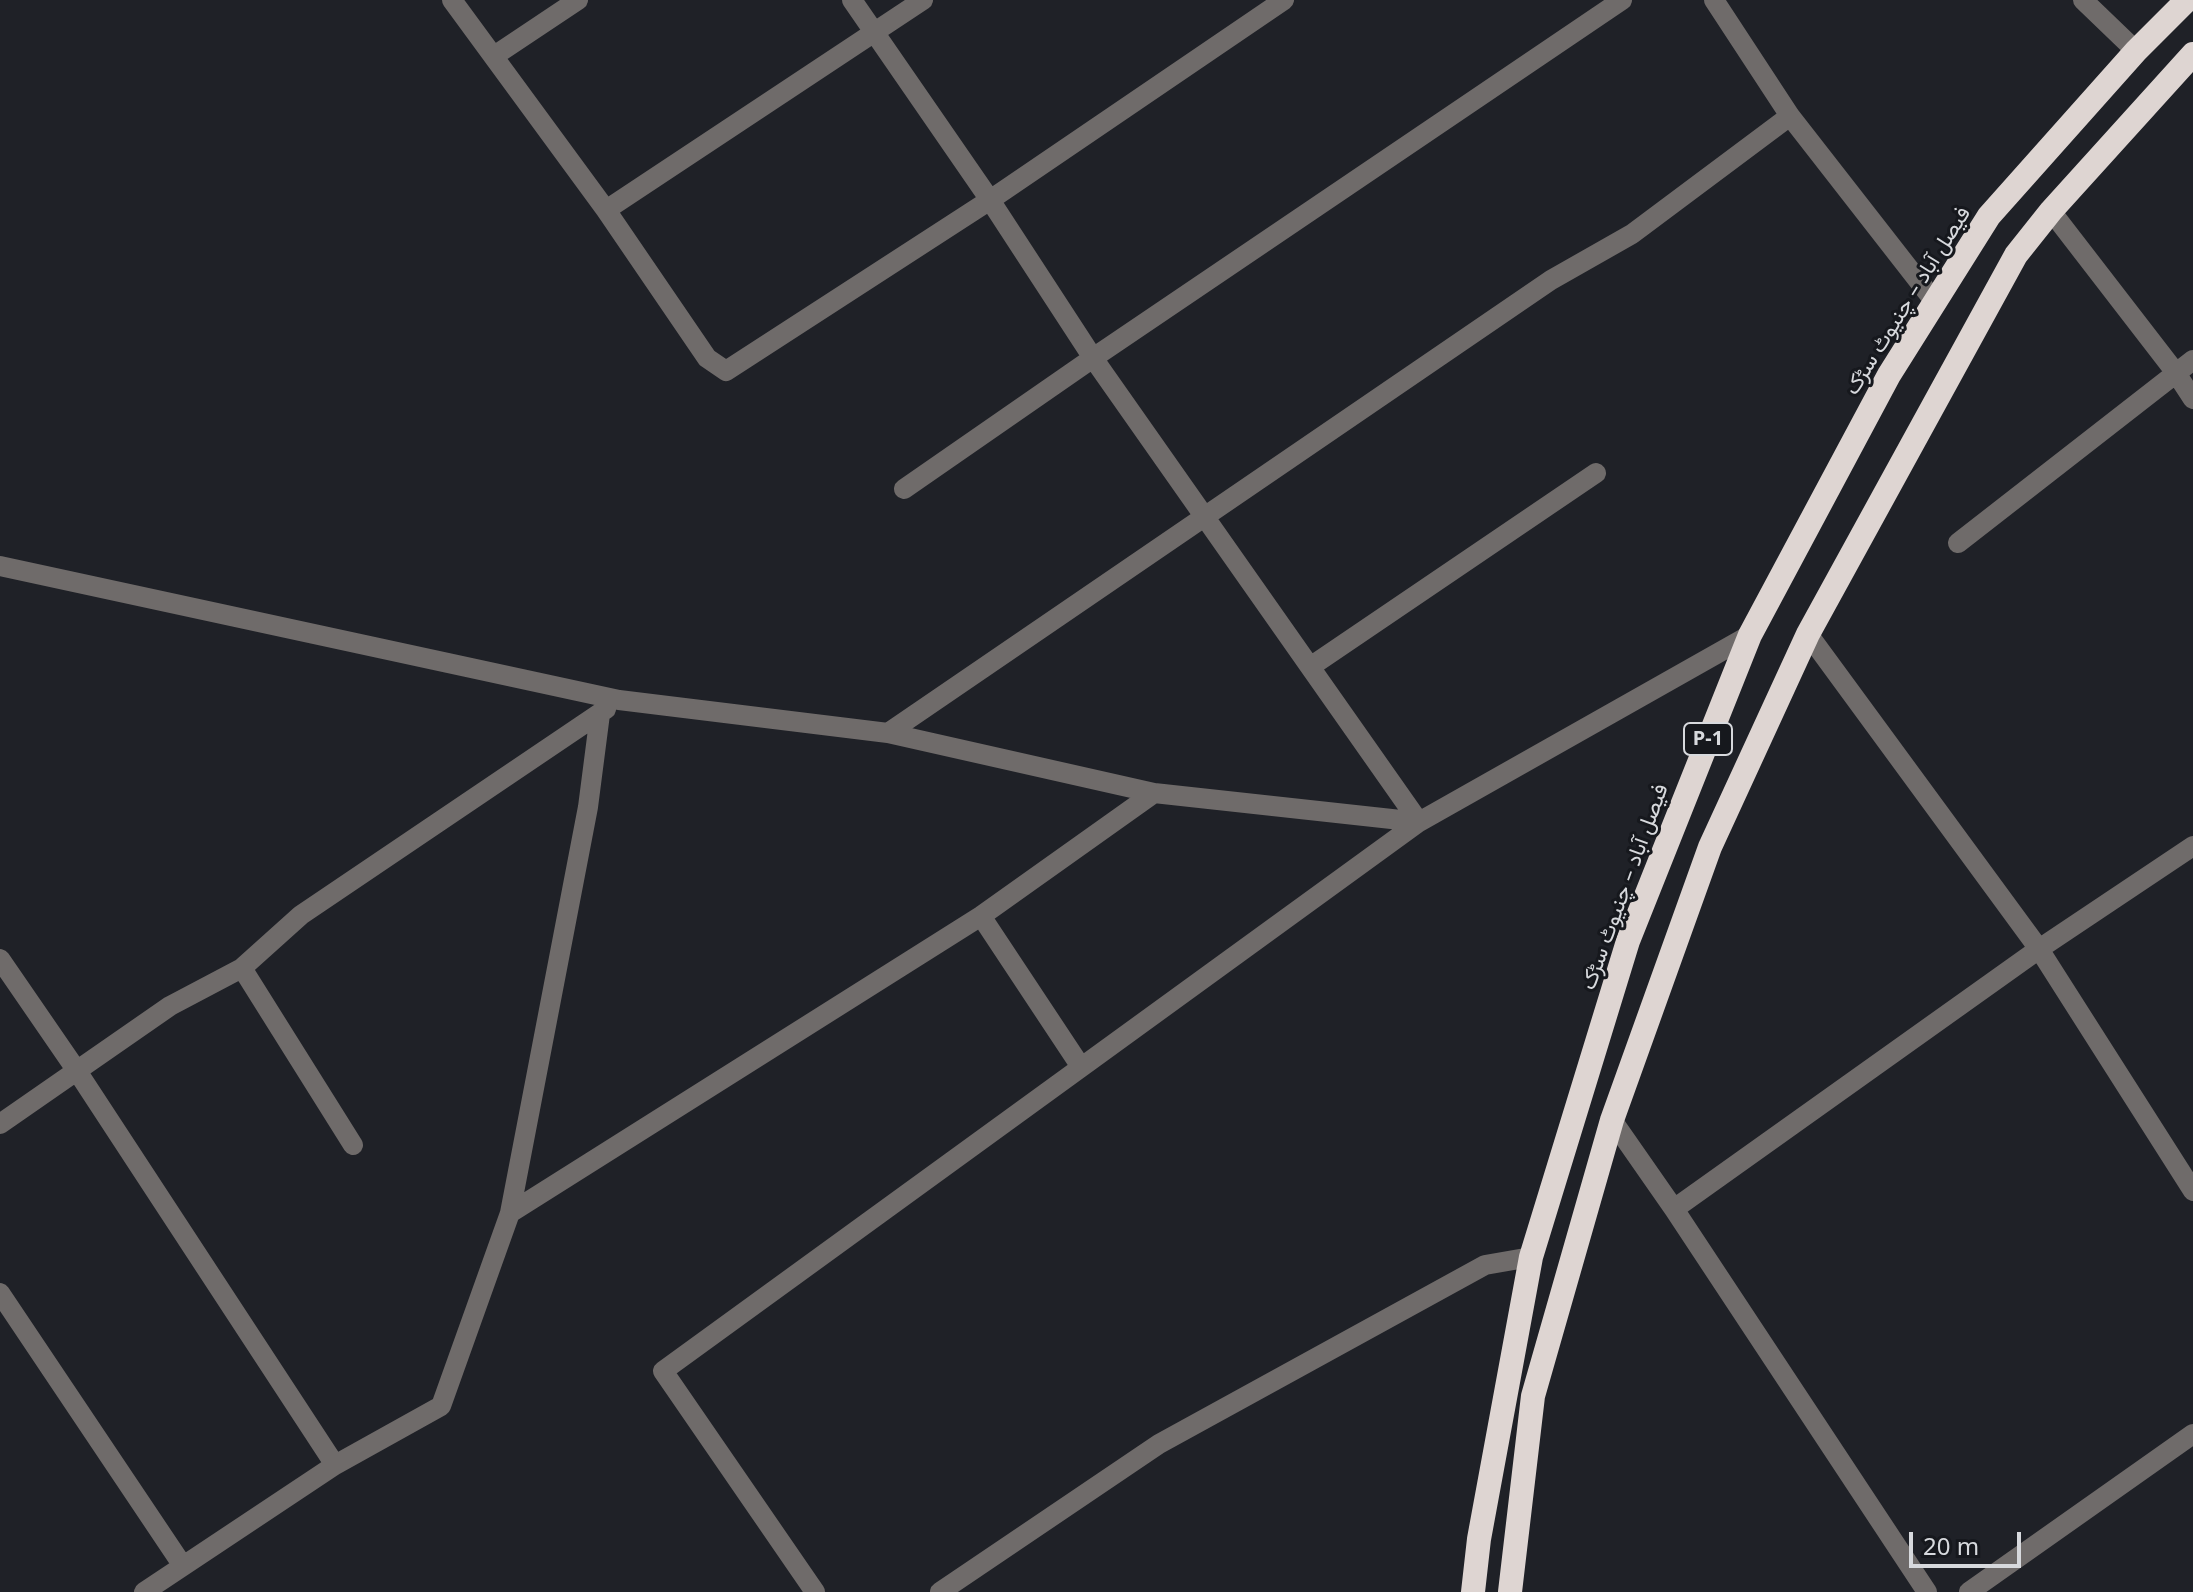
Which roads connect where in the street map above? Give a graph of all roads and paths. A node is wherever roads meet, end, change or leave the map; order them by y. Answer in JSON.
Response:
{"nodes":[{"id":1,"x":452,"y":0,"type":"edge"},
{"id":2,"x":578,"y":0,"type":"edge"},
{"id":3,"x":852,"y":0,"type":"edge"},
{"id":4,"x":923,"y":0,"type":"edge"},
{"id":5,"x":1284,"y":0,"type":"edge"},
{"id":6,"x":1622,"y":0,"type":"edge"},
{"id":7,"x":1714,"y":0,"type":"edge"},
{"id":8,"x":2083,"y":0,"type":"edge"},
{"id":9,"x":2187,"y":0,"type":"edge"},
{"id":10,"x":875,"y":33,"type":"junction"},
{"id":11,"x":2136,"y":51,"type":"junction"},
{"id":12,"x":2193,"y":54,"type":"edge"},
{"id":13,"x":494,"y":56,"type":"junction"},
{"id":14,"x":1790,"y":116,"type":"junction"},
{"id":15,"x":990,"y":200,"type":"junction"},
{"id":16,"x":606,"y":210,"type":"junction"},
{"id":17,"x":2051,"y":211,"type":"junction"},
{"id":18,"x":1935,"y":302,"type":"junction"},
{"id":19,"x":1093,"y":358,"type":"junction"},
{"id":20,"x":2193,"y":360,"type":"edge"},
{"id":21,"x":2176,"y":373,"type":"junction"},
{"id":22,"x":2193,"y":399,"type":"edge"},
{"id":23,"x":1596,"y":473,"type":"dead end"},
{"id":24,"x":904,"y":489,"type":"dead end"},
{"id":25,"x":1205,"y":517,"type":"junction"},
{"id":26,"x":1958,"y":543,"type":"dead end"},
{"id":27,"x":0,"y":566,"type":"edge"},
{"id":28,"x":1808,"y":634,"type":"junction"},
{"id":29,"x":1750,"y":635,"type":"junction"},
{"id":30,"x":1310,"y":667,"type":"junction"},
{"id":31,"x":619,"y":700,"type":"junction"},
{"id":32,"x":600,"y":714,"type":"junction"},
{"id":33,"x":888,"y":733,"type":"junction"},
{"id":34,"x":1154,"y":793,"type":"junction"},
{"id":35,"x":1419,"y":822,"type":"junction"},
{"id":36,"x":2193,"y":846,"type":"edge"},
{"id":37,"x":981,"y":916,"type":"junction"},
{"id":38,"x":2039,"y":949,"type":"junction"},
{"id":39,"x":0,"y":959,"type":"edge"},
{"id":40,"x":242,"y":968,"type":"junction"},
{"id":41,"x":1081,"y":1067,"type":"junction"},
{"id":42,"x":77,"y":1071,"type":"junction"},
{"id":43,"x":1612,"y":1120,"type":"junction"},
{"id":44,"x":0,"y":1124,"type":"edge"},
{"id":45,"x":353,"y":1145,"type":"dead end"},
{"id":46,"x":2193,"y":1191,"type":"edge"},
{"id":47,"x":1674,"y":1209,"type":"junction"},
{"id":48,"x":510,"y":1213,"type":"junction"},
{"id":49,"x":1531,"y":1257,"type":"junction"},
{"id":50,"x":0,"y":1293,"type":"edge"},
{"id":51,"x":2193,"y":1434,"type":"edge"},
{"id":52,"x":335,"y":1465,"type":"junction"},
{"id":53,"x":183,"y":1566,"type":"junction"},
{"id":54,"x":952,"y":1589,"type":"edge"},
{"id":55,"x":144,"y":1592,"type":"edge"},
{"id":56,"x":815,"y":1592,"type":"edge"},
{"id":57,"x":1473,"y":1592,"type":"edge"},
{"id":58,"x":1510,"y":1592,"type":"edge"},
{"id":59,"x":1927,"y":1592,"type":"edge"},
{"id":60,"x":1969,"y":1592,"type":"edge"}],
"edges":[{"from":1,"to":13,"type":"street"},
{"from":2,"to":13,"type":"street"},
{"from":3,"to":10,"type":"street"},
{"from":4,"to":10,"type":"street"},
{"from":5,"to":15,"type":"street"},
{"from":6,"to":19,"type":"street"},
{"from":7,"to":14,"type":"street"},
{"from":8,"to":11,"type":"street"},
{"from":9,"to":11,"type":"highway","name":"فیصل آباد – چنیوٹ سڑک","number":"P-1"},
{"from":10,"to":15,"type":"street"},
{"from":10,"to":16,"type":"street"},
{"from":11,"to":18,"type":"highway","name":"فیصل آباد – چنیوٹ سڑک","number":"P-1"},
{"from":12,"to":17,"type":"highway","number":"P-1"},
{"from":13,"to":16,"type":"street"},
{"from":14,"to":18,"type":"street"},
{"from":14,"to":25,"type":"street"},
{"from":15,"to":16,"type":"street"},
{"from":15,"to":19,"type":"street"},
{"from":17,"to":21,"type":"street"},
{"from":17,"to":28,"type":"highway","number":"P-1"},
{"from":18,"to":29,"type":"highway","name":"فیصل آباد – چنیوٹ سڑک","number":"P-1"},
{"from":19,"to":24,"type":"street"},
{"from":19,"to":25,"type":"street"},
{"from":20,"to":21,"type":"street"},
{"from":21,"to":22,"type":"street"},
{"from":21,"to":26,"type":"street"},
{"from":23,"to":30,"type":"street"},
{"from":25,"to":30,"type":"street"},
{"from":25,"to":33,"type":"street"},
{"from":27,"to":31,"type":"street"},
{"from":28,"to":38,"type":"street"},
{"from":28,"to":43,"type":"highway","number":"P-1"},
{"from":29,"to":35,"type":"street"},
{"from":29,"to":49,"type":"highway","name":"فیصل آباد – چنیوٹ سڑک","number":"P-1"},
{"from":30,"to":35,"type":"street"},
{"from":31,"to":32,"type":"street"},
{"from":31,"to":33,"type":"street"},
{"from":32,"to":40,"type":"street"},
{"from":32,"to":48,"type":"street"},
{"from":33,"to":34,"type":"street"},
{"from":34,"to":35,"type":"street"},
{"from":34,"to":37,"type":"street"},
{"from":35,"to":41,"type":"street"},
{"from":36,"to":38,"type":"street"},
{"from":37,"to":41,"type":"street"},
{"from":37,"to":48,"type":"street"},
{"from":38,"to":46,"type":"street"},
{"from":38,"to":47,"type":"street"},
{"from":39,"to":42,"type":"street"},
{"from":40,"to":42,"type":"street"},
{"from":40,"to":45,"type":"street"},
{"from":41,"to":56,"type":"street"},
{"from":42,"to":44,"type":"street"},
{"from":42,"to":52,"type":"street"},
{"from":43,"to":47,"type":"street"},
{"from":43,"to":58,"type":"highway","number":"P-1"},
{"from":47,"to":59,"type":"street"},
{"from":48,"to":52,"type":"street"},
{"from":49,"to":54,"type":"street"},
{"from":49,"to":57,"type":"highway","name":"فیصل آباد – چنیوٹ سڑک","number":"P-1"},
{"from":50,"to":53,"type":"street"},
{"from":51,"to":60,"type":"street"},
{"from":52,"to":53,"type":"street"},
{"from":53,"to":55,"type":"street"}]}
